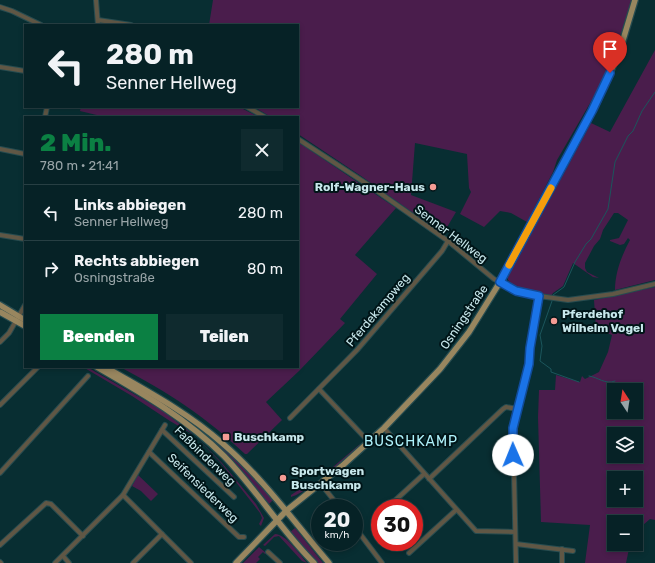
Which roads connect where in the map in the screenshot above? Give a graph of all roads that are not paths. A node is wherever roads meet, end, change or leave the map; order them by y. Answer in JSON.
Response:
{"nodes":[{"id":1,"x":96,"y":0,"type":"edge"},
{"id":2,"x":635,"y":0,"type":"edge"},
{"id":3,"x":0,"y":7,"type":"edge"},
{"id":4,"x":98,"y":20,"type":"junction"},
{"id":5,"x":39,"y":24,"type":"edge"},
{"id":6,"x":98,"y":24,"type":"edge"},
{"id":7,"x":124,"y":24,"type":"edge"},
{"id":8,"x":0,"y":67,"type":"edge"},
{"id":9,"x":24,"y":71,"type":"edge"},
{"id":10,"x":249,"y":108,"type":"edge"},
{"id":11,"x":263,"y":116,"type":"edge"},
{"id":12,"x":299,"y":140,"type":"edge"},
{"id":13,"x":0,"y":149,"type":"edge"},
{"id":14,"x":24,"y":154,"type":"edge"},
{"id":15,"x":0,"y":235,"type":"edge"},
{"id":16,"x":24,"y":239,"type":"edge"},
{"id":17,"x":448,"y":241,"type":"junction"},
{"id":18,"x":500,"y":282,"type":"junction"},
{"id":19,"x":655,"y":284,"type":"edge"},
{"id":20,"x":539,"y":296,"type":"junction"},
{"id":21,"x":0,"y":305,"type":"edge"},
{"id":22,"x":24,"y":307,"type":"edge"},
{"id":23,"x":0,"y":312,"type":"edge"},
{"id":24,"x":17,"y":318,"type":"junction"},
{"id":25,"x":24,"y":320,"type":"edge"},
{"id":26,"x":24,"y":325,"type":"edge"},
{"id":27,"x":0,"y":342,"type":"edge"},
{"id":28,"x":37,"y":368,"type":"edge"},
{"id":29,"x":99,"y":368,"type":"edge"},
{"id":30,"x":107,"y":368,"type":"edge"},
{"id":31,"x":88,"y":376,"type":"dead end"},
{"id":32,"x":319,"y":389,"type":"junction"},
{"id":33,"x":0,"y":405,"type":"edge"},
{"id":34,"x":518,"y":408,"type":"junction"},
{"id":35,"x":290,"y":418,"type":"dead end"},
{"id":36,"x":165,"y":425,"type":"dead end"},
{"id":37,"x":384,"y":428,"type":"junction"},
{"id":38,"x":162,"y":430,"type":"junction"},
{"id":39,"x":369,"y":442,"type":"junction"},
{"id":40,"x":149,"y":452,"type":"junction"},
{"id":41,"x":0,"y":473,"type":"edge"},
{"id":42,"x":424,"y":474,"type":"junction"},
{"id":43,"x":429,"y":479,"type":"junction"},
{"id":44,"x":321,"y":484,"type":"junction"},
{"id":45,"x":123,"y":495,"type":"junction"},
{"id":46,"x":234,"y":497,"type":"dead end"},
{"id":47,"x":333,"y":499,"type":"edge"},
{"id":48,"x":397,"y":499,"type":"edge"},
{"id":49,"x":456,"y":510,"type":"junction"},
{"id":50,"x":286,"y":511,"type":"junction"},
{"id":51,"x":277,"y":520,"type":"junction"},
{"id":52,"x":515,"y":532,"type":"junction"},
{"id":53,"x":162,"y":534,"type":"junction"},
{"id":54,"x":83,"y":536,"type":"junction"},
{"id":55,"x":244,"y":537,"type":"dead end"},
{"id":56,"x":363,"y":538,"type":"edge"},
{"id":57,"x":516,"y":544,"type":"junction"},
{"id":58,"x":0,"y":545,"type":"edge"},
{"id":59,"x":562,"y":549,"type":"junction"},
{"id":60,"x":572,"y":551,"type":"dead end"},
{"id":61,"x":268,"y":552,"type":"dead end"},
{"id":62,"x":409,"y":553,"type":"dead end"},
{"id":63,"x":63,"y":556,"type":"junction"},
{"id":64,"x":55,"y":563,"type":"edge"},
{"id":65,"x":69,"y":563,"type":"edge"},
{"id":66,"x":133,"y":563,"type":"edge"},
{"id":67,"x":191,"y":563,"type":"edge"},
{"id":68,"x":236,"y":563,"type":"edge"},
{"id":69,"x":280,"y":563,"type":"edge"},
{"id":70,"x":314,"y":563,"type":"edge"},
{"id":71,"x":329,"y":563,"type":"edge"},
{"id":72,"x":382,"y":563,"type":"edge"},
{"id":73,"x":516,"y":563,"type":"edge"},
{"id":74,"x":562,"y":563,"type":"edge"}],
"edges":[{"from":1,"to":4,"type":"street"},
{"from":2,"to":18,"type":"main road","name":"Osningstraße"},
{"from":3,"to":5,"type":"street"},
{"from":4,"to":6,"type":"street"},
{"from":4,"to":7,"type":"street"},
{"from":8,"to":9,"type":"street"},
{"from":10,"to":11,"type":"street"},
{"from":12,"to":17,"type":"street","name":"Senner Hellweg"},
{"from":13,"to":14,"type":"street"},
{"from":15,"to":16,"type":"street"},
{"from":17,"to":18,"type":"street","name":"Senner Hellweg"},
{"from":17,"to":32,"type":"street","name":"Pferdekampweg"},
{"from":18,"to":20,"type":"street","name":"Senner Hellweg"},
{"from":18,"to":37,"type":"main road","name":"Osningstraße"},
{"from":19,"to":20,"type":"street","name":"Senner Hellweg"},
{"from":20,"to":34,"type":"street"},
{"from":21,"to":24,"type":"main road"},
{"from":22,"to":24,"type":"street"},
{"from":23,"to":24,"type":"main road"},
{"from":24,"to":25,"type":"main road"},
{"from":24,"to":26,"type":"main road"},
{"from":24,"to":27,"type":"street"},
{"from":28,"to":33,"type":"street"},
{"from":29,"to":51,"type":"main road"},
{"from":30,"to":50,"type":"main road"},
{"from":31,"to":41,"type":"street"},
{"from":32,"to":35,"type":"street","name":"Pferdekampweg"},
{"from":32,"to":39,"type":"street"},
{"from":34,"to":43,"type":"street"},
{"from":34,"to":52,"type":"street"},
{"from":36,"to":38,"type":"street","name":"Faßbinderweg"},
{"from":37,"to":39,"type":"main road","name":"Osningstraße"},
{"from":37,"to":42,"type":"street"},
{"from":38,"to":40,"type":"street","name":"Faßbinderweg"},
{"from":38,"to":46,"type":"street","name":"Faßbinderweg"},
{"from":39,"to":44,"type":"main road","name":"Osningstraße"},
{"from":40,"to":45,"type":"street","name":"Faßbinderweg"},
{"from":40,"to":55,"type":"street","name":"Seifensiederweg"},
{"from":42,"to":43,"type":"street"},
{"from":42,"to":48,"type":"street"},
{"from":43,"to":49,"type":"street"},
{"from":44,"to":47,"type":"street"},
{"from":44,"to":50,"type":"main road","name":"Osningstraße"},
{"from":45,"to":53,"type":"street"},
{"from":45,"to":54,"type":"street","name":"Faßbinderweg"},
{"from":49,"to":52,"type":"street"},
{"from":49,"to":62,"type":"street"},
{"from":50,"to":51,"type":"main road","name":"Osningstraße"},
{"from":50,"to":71,"type":"main road"},
{"from":51,"to":68,"type":"main road","name":"Osningstraße"},
{"from":51,"to":70,"type":"main road"},
{"from":52,"to":57,"type":"street"},
{"from":53,"to":66,"type":"street"},
{"from":53,"to":67,"type":"street"},
{"from":54,"to":58,"type":"street"},
{"from":54,"to":63,"type":"street","name":"Faßbinderweg"},
{"from":56,"to":72,"type":"street"},
{"from":57,"to":59,"type":"street"},
{"from":57,"to":73,"type":"street"},
{"from":59,"to":60,"type":"street"},
{"from":59,"to":74,"type":"street"},
{"from":61,"to":69,"type":"street"},
{"from":63,"to":64,"type":"street","name":"Faßbinderweg"},
{"from":63,"to":65,"type":"street"}]}
